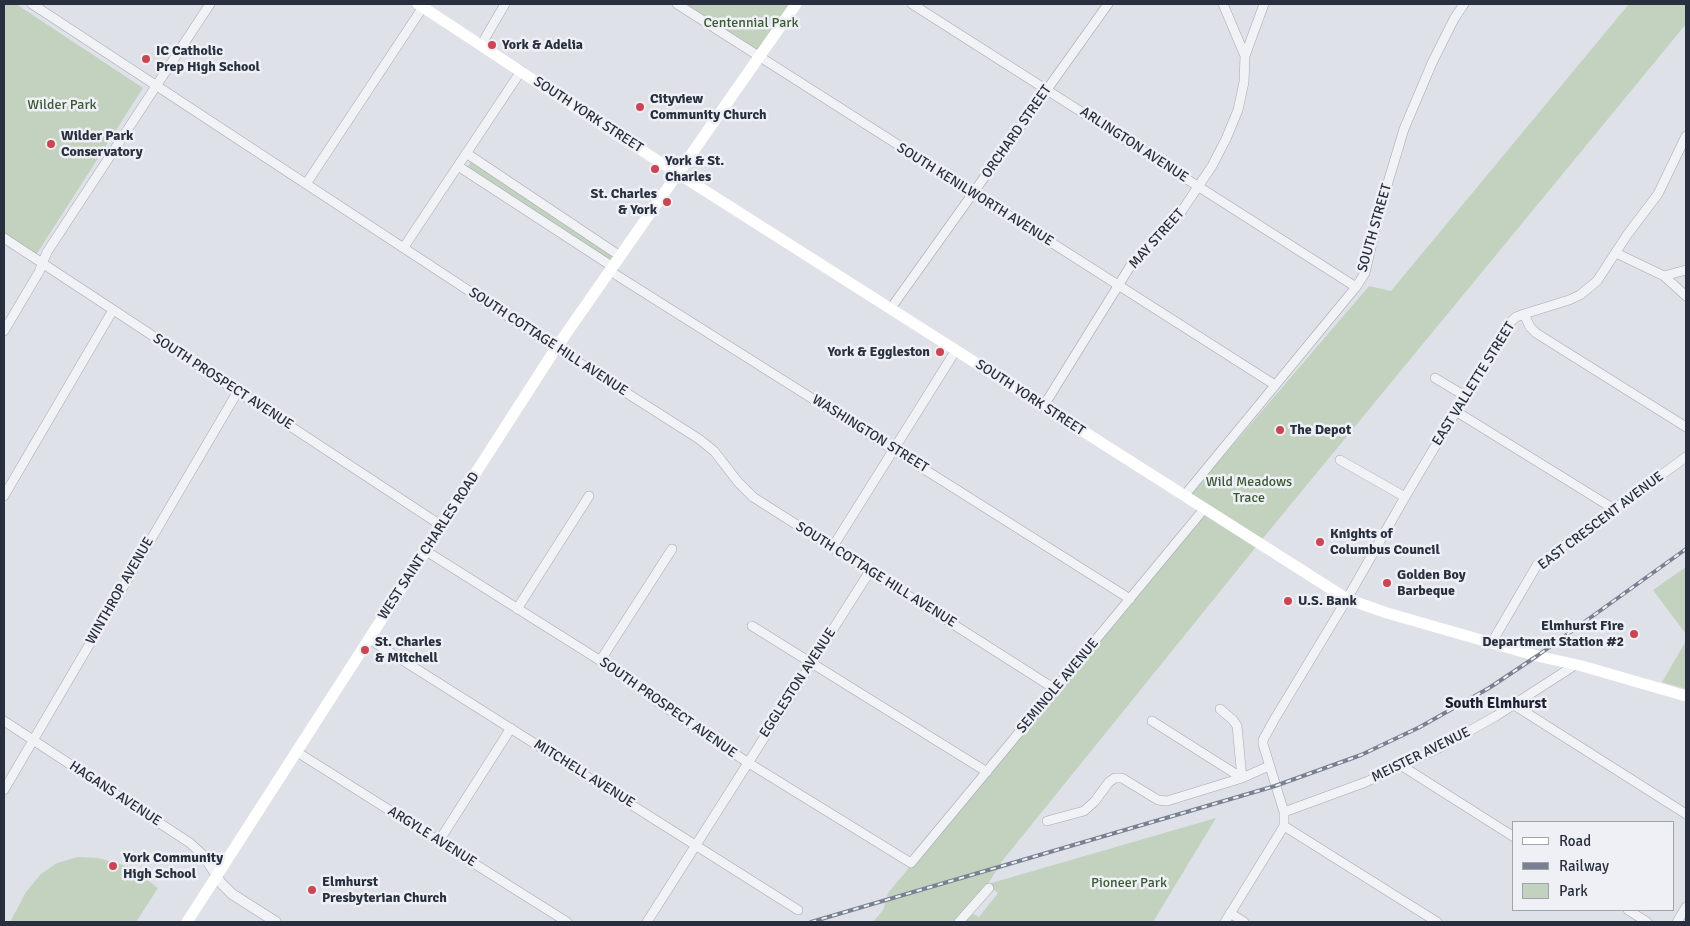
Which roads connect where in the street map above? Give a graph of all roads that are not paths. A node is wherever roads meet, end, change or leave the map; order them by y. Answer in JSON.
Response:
{"nodes":[{"id":1,"x":32,"y":4,"type":"edge"},
{"id":2,"x":210,"y":4,"type":"edge"},
{"id":3,"x":505,"y":4,"type":"edge"},
{"id":4,"x":676,"y":4,"type":"edge"},
{"id":5,"x":796,"y":4,"type":"edge"},
{"id":6,"x":912,"y":4,"type":"edge"},
{"id":7,"x":1108,"y":4,"type":"edge"},
{"id":8,"x":1223,"y":4,"type":"edge"},
{"id":9,"x":1264,"y":4,"type":"edge"},
{"id":10,"x":420,"y":5,"type":"edge"},
{"id":11,"x":1459,"y":6,"type":"edge"},
{"id":12,"x":481,"y":45,"type":"junction"},
{"id":13,"x":1245,"y":56,"type":"junction"},
{"id":14,"x":758,"y":57,"type":"junction"},
{"id":15,"x":520,"y":71,"type":"junction"},
{"id":16,"x":156,"y":85,"type":"junction"},
{"id":17,"x":1047,"y":90,"type":"junction"},
{"id":18,"x":1686,"y":136,"type":"edge"},
{"id":19,"x":1684,"y":146,"type":"edge"},
{"id":20,"x":466,"y":153,"type":"junction"},
{"id":21,"x":458,"y":166,"type":"junction"},
{"id":22,"x":678,"y":173,"type":"junction"},
{"id":23,"x":306,"y":184,"type":"junction"},
{"id":24,"x":1200,"y":187,"type":"junction"},
{"id":25,"x":973,"y":193,"type":"junction"},
{"id":26,"x":4,"y":238,"type":"edge"},
{"id":27,"x":404,"y":248,"type":"junction"},
{"id":28,"x":1616,"y":253,"type":"junction"},
{"id":29,"x":620,"y":256,"type":"junction"},
{"id":30,"x":43,"y":263,"type":"junction"},
{"id":31,"x":612,"y":269,"type":"junction"},
{"id":32,"x":1686,"y":270,"type":"edge"},
{"id":33,"x":1664,"y":276,"type":"junction"},
{"id":34,"x":1118,"y":286,"type":"junction"},
{"id":35,"x":1356,"y":287,"type":"junction"},
{"id":36,"x":1686,"y":296,"type":"edge"},
{"id":37,"x":891,"y":308,"type":"junction"},
{"id":38,"x":113,"y":310,"type":"junction"},
{"id":39,"x":1524,"y":314,"type":"junction"},
{"id":40,"x":4,"y":330,"type":"edge"},
{"id":41,"x":556,"y":348,"type":"junction"},
{"id":42,"x":956,"y":350,"type":"junction"},
{"id":43,"x":1435,"y":378,"type":"dead end"},
{"id":44,"x":1275,"y":386,"type":"junction"},
{"id":45,"x":238,"y":392,"type":"junction"},
{"id":46,"x":1465,"y":396,"type":"junction"},
{"id":47,"x":1043,"y":406,"type":"junction"},
{"id":48,"x":1456,"y":412,"type":"junction"},
{"id":49,"x":1686,"y":427,"type":"edge"},
{"id":50,"x":894,"y":450,"type":"junction"},
{"id":51,"x":1686,"y":457,"type":"edge"},
{"id":52,"x":1340,"y":460,"type":"dead end"},
{"id":53,"x":4,"y":496,"type":"edge"},
{"id":54,"x":589,"y":496,"type":"dead end"},
{"id":55,"x":1184,"y":496,"type":"junction"},
{"id":56,"x":1405,"y":497,"type":"junction"},
{"id":57,"x":1204,"y":509,"type":"junction"},
{"id":58,"x":1614,"y":509,"type":"junction"},
{"id":59,"x":442,"y":526,"type":"junction"},
{"id":60,"x":832,"y":548,"type":"junction"},
{"id":61,"x":672,"y":549,"type":"dead end"},
{"id":62,"x":426,"y":551,"type":"junction"},
{"id":63,"x":870,"y":571,"type":"junction"},
{"id":64,"x":1130,"y":599,"type":"junction"},
{"id":65,"x":1347,"y":599,"type":"junction"},
{"id":66,"x":517,"y":609,"type":"junction"},
{"id":67,"x":752,"y":626,"type":"dead end"},
{"id":68,"x":370,"y":639,"type":"junction"},
{"id":69,"x":1492,"y":642,"type":"junction"},
{"id":70,"x":600,"y":660,"type":"junction"},
{"id":71,"x":811,"y":663,"type":"junction"},
{"id":72,"x":1575,"y":665,"type":"junction"},
{"id":73,"x":1055,"y":689,"type":"junction"},
{"id":74,"x":1686,"y":696,"type":"edge"},
{"id":75,"x":1514,"y":705,"type":"junction"},
{"id":76,"x":1220,"y":709,"type":"dead end"},
{"id":77,"x":4,"y":721,"type":"edge"},
{"id":78,"x":1152,"y":722,"type":"dead end"},
{"id":79,"x":511,"y":728,"type":"junction"},
{"id":80,"x":32,"y":740,"type":"junction"},
{"id":81,"x":297,"y":752,"type":"junction"},
{"id":82,"x":747,"y":762,"type":"junction"},
{"id":83,"x":1269,"y":766,"type":"junction"},
{"id":84,"x":1402,"y":766,"type":"junction"},
{"id":85,"x":987,"y":772,"type":"junction"},
{"id":86,"x":1242,"y":778,"type":"junction"},
{"id":87,"x":4,"y":790,"type":"edge"},
{"id":88,"x":1284,"y":812,"type":"junction"},
{"id":89,"x":1686,"y":814,"type":"edge"},
{"id":90,"x":1047,"y":821,"type":"dead end"},
{"id":91,"x":1284,"y":826,"type":"junction"},
{"id":92,"x":1512,"y":836,"type":"edge"},
{"id":93,"x":439,"y":842,"type":"junction"},
{"id":94,"x":695,"y":844,"type":"junction"},
{"id":95,"x":910,"y":863,"type":"joint"},
{"id":96,"x":217,"y":877,"type":"junction"},
{"id":97,"x":989,"y":888,"type":"dead end"},
{"id":98,"x":1686,"y":908,"type":"edge"},
{"id":99,"x":798,"y":910,"type":"dead end"},
{"id":100,"x":1630,"y":911,"type":"edge"},
{"id":101,"x":1230,"y":913,"type":"junction"},
{"id":102,"x":187,"y":922,"type":"edge"},
{"id":103,"x":276,"y":922,"type":"edge"},
{"id":104,"x":567,"y":922,"type":"edge"},
{"id":105,"x":647,"y":922,"type":"edge"},
{"id":106,"x":959,"y":922,"type":"edge"},
{"id":107,"x":1225,"y":922,"type":"edge"},
{"id":108,"x":1244,"y":922,"type":"edge"},
{"id":109,"x":1437,"y":922,"type":"edge"},
{"id":110,"x":1648,"y":922,"type":"edge"},
{"id":111,"x":1678,"y":922,"type":"edge"}],
"edges":[{"from":1,"to":16,"type":"street","name":"SOUTH COTTAGE HILL AVENUE"},
{"from":2,"to":16,"type":"street"},
{"from":3,"to":12,"type":"street"},
{"from":4,"to":14,"type":"street","name":"SOUTH KENILWORTH AVENUE"},
{"from":5,"to":14,"type":"main road","name":"WEST SAINT CHARLES ROAD"},
{"from":6,"to":17,"type":"street","name":"ARLINGTON AVENUE"},
{"from":7,"to":17,"type":"street","name":"ORCHARD STREET"},
{"from":8,"to":13,"type":"street"},
{"from":9,"to":13,"type":"street","name":"MAY STREET"},
{"from":10,"to":12,"type":"main road","name":"SOUTH YORK STREET"},
{"from":10,"to":23,"type":"street"},
{"from":11,"to":35,"type":"street","name":"SOUTH STREET"},
{"from":12,"to":15,"type":"main road","name":"SOUTH YORK STREET"},
{"from":13,"to":24,"type":"street","name":"MAY STREET"},
{"from":14,"to":22,"type":"main road","name":"WEST SAINT CHARLES ROAD"},
{"from":14,"to":25,"type":"street","name":"SOUTH KENILWORTH AVENUE"},
{"from":15,"to":20,"type":"street"},
{"from":15,"to":22,"type":"main road","name":"SOUTH YORK STREET"},
{"from":16,"to":23,"type":"street","name":"SOUTH COTTAGE HILL AVENUE"},
{"from":16,"to":30,"type":"street"},
{"from":17,"to":24,"type":"street","name":"ARLINGTON AVENUE"},
{"from":17,"to":25,"type":"street","name":"ORCHARD STREET"},
{"from":18,"to":19,"type":"street","name":"EAST VALLETTE STREET"},
{"from":19,"to":28,"type":"street","name":"EAST VALLETTE STREET"},
{"from":20,"to":21,"type":"street"},
{"from":20,"to":29,"type":"street"},
{"from":21,"to":27,"type":"street"},
{"from":21,"to":31,"type":"street","name":"WASHINGTON STREET"},
{"from":22,"to":29,"type":"main road","name":"WEST SAINT CHARLES ROAD"},
{"from":22,"to":37,"type":"main road","name":"SOUTH YORK STREET"},
{"from":23,"to":27,"type":"street","name":"SOUTH COTTAGE HILL AVENUE"},
{"from":24,"to":34,"type":"street","name":"MAY STREET"},
{"from":24,"to":35,"type":"street","name":"ARLINGTON AVENUE"},
{"from":25,"to":34,"type":"street","name":"SOUTH KENILWORTH AVENUE"},
{"from":25,"to":37,"type":"street","name":"ORCHARD STREET"},
{"from":26,"to":30,"type":"street","name":"SOUTH PROSPECT AVENUE"},
{"from":27,"to":41,"type":"street","name":"SOUTH COTTAGE HILL AVENUE"},
{"from":28,"to":33,"type":"street"},
{"from":28,"to":39,"type":"street","name":"EAST VALLETTE STREET"},
{"from":29,"to":31,"type":"main road","name":"WEST SAINT CHARLES ROAD"},
{"from":30,"to":38,"type":"street","name":"SOUTH PROSPECT AVENUE"},
{"from":30,"to":40,"type":"street"},
{"from":31,"to":41,"type":"main road","name":"WEST SAINT CHARLES ROAD"},
{"from":31,"to":50,"type":"street","name":"WASHINGTON STREET"},
{"from":32,"to":33,"type":"street"},
{"from":33,"to":36,"type":"street"},
{"from":34,"to":44,"type":"street","name":"SOUTH KENILWORTH AVENUE"},
{"from":34,"to":47,"type":"street","name":"MAY STREET"},
{"from":35,"to":44,"type":"street","name":"SOUTH STREET"},
{"from":37,"to":42,"type":"main road","name":"SOUTH YORK STREET"},
{"from":38,"to":45,"type":"street","name":"SOUTH PROSPECT AVENUE"},
{"from":38,"to":53,"type":"street"},
{"from":39,"to":46,"type":"street","name":"EAST VALLETTE STREET"},
{"from":39,"to":49,"type":"street"},
{"from":41,"to":59,"type":"main road","name":"WEST SAINT CHARLES ROAD"},
{"from":41,"to":60,"type":"street","name":"SOUTH COTTAGE HILL AVENUE"},
{"from":42,"to":47,"type":"main road","name":"SOUTH YORK STREET"},
{"from":42,"to":50,"type":"street"},
{"from":43,"to":46,"type":"street"},
{"from":44,"to":55,"type":"street","name":"SOUTH STREET"},
{"from":45,"to":59,"type":"street","name":"SOUTH PROSPECT AVENUE"},
{"from":45,"to":80,"type":"street","name":"WINTHROP AVENUE"},
{"from":46,"to":48,"type":"street","name":"EAST VALLETTE STREET"},
{"from":47,"to":55,"type":"main road","name":"SOUTH YORK STREET"},
{"from":48,"to":56,"type":"street","name":"EAST VALLETTE STREET"},
{"from":48,"to":58,"type":"street"},
{"from":50,"to":60,"type":"street"},
{"from":50,"to":64,"type":"street","name":"WASHINGTON STREET"},
{"from":51,"to":58,"type":"street","name":"EAST CRESCENT AVENUE"},
{"from":52,"to":56,"type":"street"},
{"from":54,"to":66,"type":"street"},
{"from":55,"to":57,"type":"main road","name":"SOUTH YORK STREET"},
{"from":56,"to":65,"type":"street","name":"EAST VALLETTE STREET"},
{"from":57,"to":64,"type":"street","name":"SEMINOLE AVENUE"},
{"from":57,"to":65,"type":"main road","name":"SOUTH YORK STREET"},
{"from":58,"to":69,"type":"street","name":"EAST CRESCENT AVENUE"},
{"from":59,"to":62,"type":"main road","name":"WEST SAINT CHARLES ROAD"},
{"from":60,"to":63,"type":"street","name":"SOUTH COTTAGE HILL AVENUE"},
{"from":61,"to":70,"type":"street"},
{"from":62,"to":66,"type":"street","name":"SOUTH PROSPECT AVENUE"},
{"from":62,"to":68,"type":"main road","name":"WEST SAINT CHARLES ROAD"},
{"from":63,"to":71,"type":"street","name":"EGGLESTON AVENUE"},
{"from":63,"to":73,"type":"street","name":"SOUTH COTTAGE HILL AVENUE"},
{"from":64,"to":73,"type":"street","name":"SEMINOLE AVENUE"},
{"from":65,"to":69,"type":"main road","name":"SOUTH YORK STREET"},
{"from":65,"to":83,"type":"street","name":"EAST VALLETTE STREET"},
{"from":66,"to":70,"type":"street","name":"SOUTH PROSPECT AVENUE"},
{"from":67,"to":71,"type":"street"},
{"from":68,"to":79,"type":"street","name":"MITCHELL AVENUE"},
{"from":68,"to":81,"type":"main road","name":"WEST SAINT CHARLES ROAD"},
{"from":69,"to":72,"type":"main road","name":"SOUTH YORK STREET"},
{"from":70,"to":82,"type":"street","name":"SOUTH PROSPECT AVENUE"},
{"from":71,"to":82,"type":"street","name":"EGGLESTON AVENUE"},
{"from":71,"to":85,"type":"street"},
{"from":72,"to":74,"type":"main road","name":"SOUTH YORK STREET"},
{"from":72,"to":75,"type":"street","name":"MEISTER AVENUE"},
{"from":73,"to":85,"type":"street","name":"SEMINOLE AVENUE"},
{"from":75,"to":84,"type":"street","name":"MEISTER AVENUE"},
{"from":75,"to":89,"type":"street"},
{"from":76,"to":86,"type":"street"},
{"from":77,"to":80,"type":"street","name":"HAGANS AVENUE"},
{"from":78,"to":86,"type":"street"},
{"from":79,"to":93,"type":"street"},
{"from":79,"to":94,"type":"street","name":"MITCHELL AVENUE"},
{"from":80,"to":87,"type":"street","name":"WINTHROP AVENUE"},
{"from":80,"to":96,"type":"street","name":"HAGANS AVENUE"},
{"from":81,"to":93,"type":"street","name":"ARGYLE AVENUE"},
{"from":81,"to":96,"type":"main road","name":"WEST SAINT CHARLES ROAD"},
{"from":82,"to":94,"type":"street","name":"EGGLESTON AVENUE"},
{"from":82,"to":95,"type":"street","name":"SOUTH PROSPECT AVENUE"},
{"from":83,"to":86,"type":"street"},
{"from":83,"to":88,"type":"street","name":"EAST VALLETTE STREET"},
{"from":84,"to":88,"type":"street","name":"MEISTER AVENUE"},
{"from":84,"to":92,"type":"street"},
{"from":85,"to":95,"type":"street","name":"SEMINOLE AVENUE"},
{"from":86,"to":90,"type":"street"},
{"from":88,"to":91,"type":"street","name":"EAST VALLETTE STREET"},
{"from":91,"to":101,"type":"street"},
{"from":91,"to":109,"type":"street"},
{"from":93,"to":104,"type":"street","name":"ARGYLE AVENUE"},
{"from":94,"to":99,"type":"street","name":"MITCHELL AVENUE"},
{"from":94,"to":105,"type":"street","name":"EGGLESTON AVENUE"},
{"from":96,"to":102,"type":"main road","name":"WEST SAINT CHARLES ROAD"},
{"from":96,"to":103,"type":"street"},
{"from":97,"to":106,"type":"street"},
{"from":98,"to":111,"type":"street"},
{"from":100,"to":110,"type":"street"},
{"from":101,"to":107,"type":"street"},
{"from":101,"to":108,"type":"street"}]}
